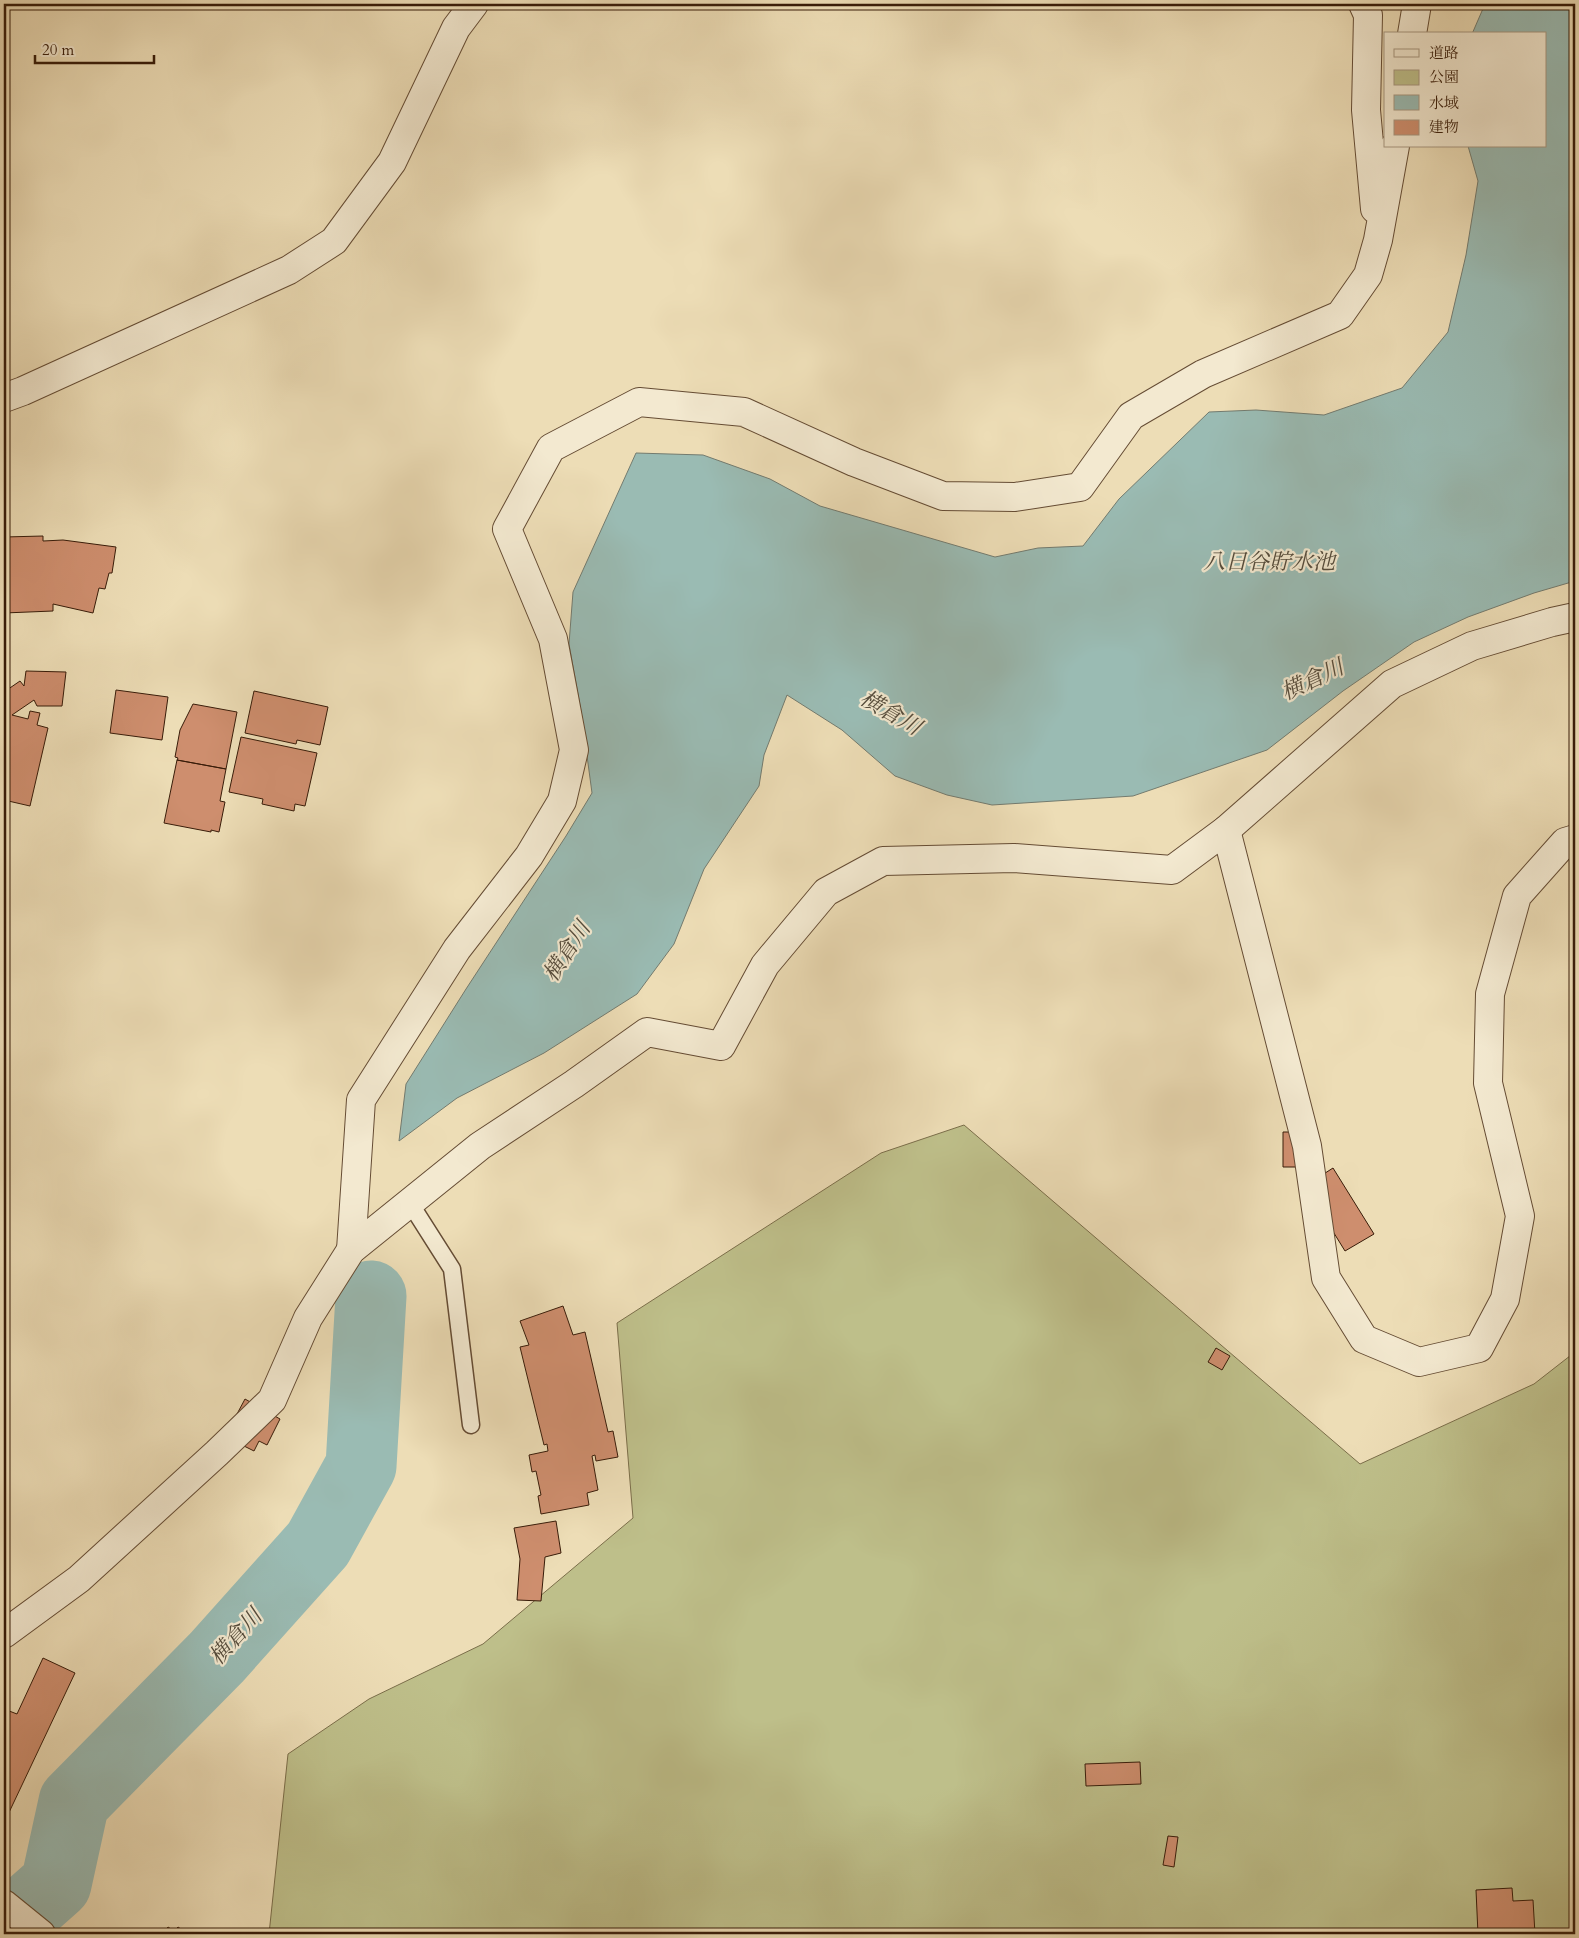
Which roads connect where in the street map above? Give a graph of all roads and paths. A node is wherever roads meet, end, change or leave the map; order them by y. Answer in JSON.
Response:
{"nodes":[{"id":1,"x":474,"y":4,"type":"edge"},
{"id":2,"x":1363,"y":4,"type":"edge"},
{"id":3,"x":1417,"y":4,"type":"edge"},
{"id":4,"x":1412,"y":32,"type":"edge"},
{"id":5,"x":1396,"y":148,"type":"edge"},
{"id":6,"x":1378,"y":240,"type":"junction"},
{"id":7,"x":4,"y":398,"type":"edge"},
{"id":8,"x":1575,"y":617,"type":"edge"},
{"id":9,"x":1226,"y":830,"type":"junction"},
{"id":10,"x":1575,"y":839,"type":"edge"},
{"id":11,"x":410,"y":1203,"type":"junction"},
{"id":12,"x":351,"y":1250,"type":"junction"},
{"id":13,"x":471,"y":1424,"type":"dead end"},
{"id":14,"x":4,"y":1634,"type":"edge"},
{"id":15,"x":4,"y":1904,"type":"edge"},
{"id":16,"x":41,"y":1934,"type":"edge"}],
"edges":[{"from":1,"to":7,"type":"street"},
{"from":2,"to":6,"type":"street"},
{"from":3,"to":4,"type":"street"},
{"from":5,"to":6,"type":"street"},
{"from":6,"to":12,"type":"street"},
{"from":8,"to":9,"type":"street"},
{"from":9,"to":10,"type":"street"},
{"from":9,"to":11,"type":"street"},
{"from":11,"to":12,"type":"street"},
{"from":11,"to":13,"type":"lane"},
{"from":12,"to":14,"type":"street"},
{"from":15,"to":16,"type":"street"}]}
